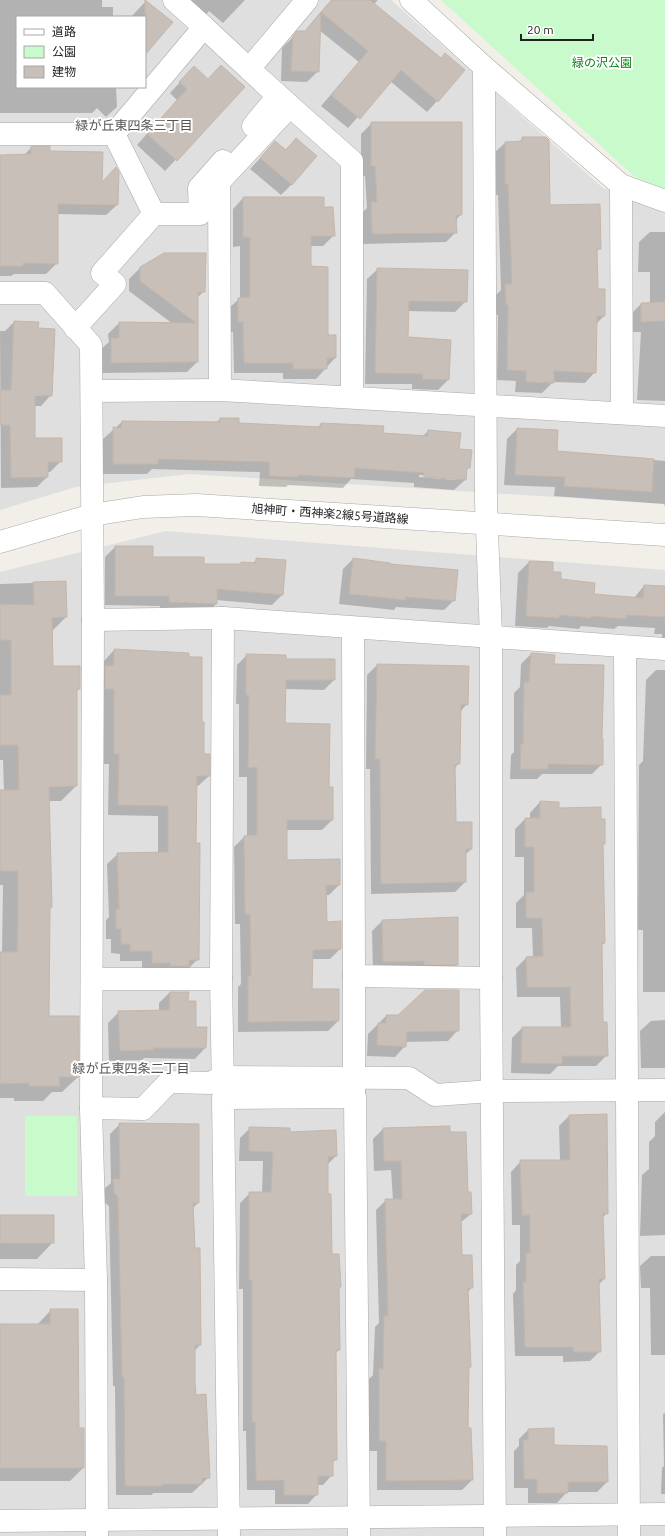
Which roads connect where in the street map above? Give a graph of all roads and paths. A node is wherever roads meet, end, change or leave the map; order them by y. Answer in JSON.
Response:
{"nodes":[{"id":1,"x":174,"y":0,"type":"edge"},
{"id":2,"x":306,"y":0,"type":"edge"},
{"id":3,"x":411,"y":0,"type":"edge"},
{"id":4,"x":204,"y":27,"type":"junction"},
{"id":5,"x":484,"y":67,"type":"junction"},
{"id":6,"x":249,"y":69,"type":"junction"},
{"id":7,"x":284,"y":101,"type":"junction"},
{"id":8,"x":0,"y":134,"type":"edge"},
{"id":9,"x":114,"y":134,"type":"junction"},
{"id":10,"x":620,"y":185,"type":"junction"},
{"id":11,"x":665,"y":201,"type":"edge"},
{"id":12,"x":154,"y":214,"type":"junction"},
{"id":13,"x":0,"y":292,"type":"edge"},
{"id":14,"x":75,"y":328,"type":"junction"},
{"id":15,"x":92,"y":390,"type":"junction"},
{"id":16,"x":220,"y":390,"type":"junction"},
{"id":17,"x":352,"y":397,"type":"junction"},
{"id":18,"x":487,"y":407,"type":"junction"},
{"id":19,"x":622,"y":414,"type":"junction"},
{"id":20,"x":665,"y":416,"type":"edge"},
{"id":21,"x":92,"y":515,"type":"junction"},
{"id":22,"x":488,"y":523,"type":"junction"},
{"id":23,"x":665,"y":535,"type":"edge"},
{"id":24,"x":0,"y":542,"type":"edge"},
{"id":25,"x":223,"y":618,"type":"junction"},
{"id":26,"x":94,"y":620,"type":"junction"},
{"id":27,"x":353,"y":629,"type":"junction"},
{"id":28,"x":491,"y":637,"type":"junction"},
{"id":29,"x":624,"y":647,"type":"junction"},
{"id":30,"x":665,"y":649,"type":"edge"},
{"id":31,"x":354,"y":976,"type":"junction"},
{"id":32,"x":491,"y":978,"type":"junction"},
{"id":33,"x":92,"y":979,"type":"junction"},
{"id":34,"x":221,"y":979,"type":"junction"},
{"id":35,"x":222,"y":1077,"type":"junction"},
{"id":36,"x":354,"y":1087,"type":"junction"},
{"id":37,"x":627,"y":1089,"type":"junction"},
{"id":38,"x":665,"y":1090,"type":"edge"},
{"id":39,"x":492,"y":1091,"type":"junction"},
{"id":40,"x":223,"y":1098,"type":"junction"},
{"id":41,"x":91,"y":1108,"type":"junction"},
{"id":42,"x":0,"y":1279,"type":"edge"},
{"id":43,"x":96,"y":1280,"type":"junction"},
{"id":44,"x":665,"y":1514,"type":"edge"},
{"id":45,"x":629,"y":1515,"type":"junction"},
{"id":46,"x":0,"y":1521,"type":"edge"},
{"id":47,"x":495,"y":1526,"type":"edge"},
{"id":48,"x":229,"y":1527,"type":"edge"},
{"id":49,"x":359,"y":1527,"type":"edge"},
{"id":50,"x":97,"y":1528,"type":"edge"},
{"id":51,"x":629,"y":1536,"type":"edge"}],
"edges":[{"from":1,"to":4,"type":"street"},
{"from":2,"to":6,"type":"street"},
{"from":3,"to":5,"type":"street"},
{"from":4,"to":6,"type":"street"},
{"from":4,"to":9,"type":"street"},
{"from":5,"to":10,"type":"street"},
{"from":5,"to":18,"type":"street"},
{"from":6,"to":7,"type":"street"},
{"from":7,"to":12,"type":"street"},
{"from":7,"to":16,"type":"street"},
{"from":7,"to":17,"type":"street"},
{"from":8,"to":9,"type":"street"},
{"from":9,"to":12,"type":"street"},
{"from":10,"to":11,"type":"street"},
{"from":10,"to":19,"type":"street"},
{"from":12,"to":14,"type":"street"},
{"from":13,"to":14,"type":"street"},
{"from":14,"to":15,"type":"street"},
{"from":15,"to":16,"type":"street"},
{"from":15,"to":21,"type":"street"},
{"from":16,"to":17,"type":"street"},
{"from":17,"to":18,"type":"street"},
{"from":18,"to":19,"type":"street"},
{"from":18,"to":22,"type":"street"},
{"from":19,"to":20,"type":"street"},
{"from":21,"to":22,"type":"street","name":"旭神町・西神楽2線5号道路線"},
{"from":21,"to":24,"type":"street","name":"旭神町・西神楽2線5号道路線"},
{"from":21,"to":26,"type":"street"},
{"from":22,"to":23,"type":"street","name":"旭神町・西神楽2線5号道路線"},
{"from":22,"to":28,"type":"street"},
{"from":25,"to":26,"type":"street"},
{"from":25,"to":27,"type":"street"},
{"from":25,"to":34,"type":"street"},
{"from":26,"to":33,"type":"street"},
{"from":27,"to":28,"type":"street"},
{"from":27,"to":31,"type":"street"},
{"from":28,"to":29,"type":"street"},
{"from":28,"to":32,"type":"street"},
{"from":29,"to":30,"type":"street"},
{"from":29,"to":37,"type":"street"},
{"from":31,"to":32,"type":"street"},
{"from":31,"to":36,"type":"street"},
{"from":32,"to":39,"type":"street"},
{"from":33,"to":34,"type":"street"},
{"from":33,"to":41,"type":"street"},
{"from":34,"to":35,"type":"street"},
{"from":35,"to":36,"type":"street"},
{"from":35,"to":40,"type":"street"},
{"from":35,"to":41,"type":"street"},
{"from":36,"to":39,"type":"street"},
{"from":36,"to":40,"type":"street"},
{"from":36,"to":49,"type":"street"},
{"from":37,"to":38,"type":"street"},
{"from":37,"to":39,"type":"street"},
{"from":37,"to":45,"type":"street"},
{"from":39,"to":47,"type":"street"},
{"from":40,"to":48,"type":"street"},
{"from":41,"to":43,"type":"street"},
{"from":42,"to":43,"type":"street"},
{"from":43,"to":50,"type":"street"},
{"from":44,"to":45,"type":"street"},
{"from":45,"to":47,"type":"street"},
{"from":45,"to":51,"type":"street"},
{"from":46,"to":50,"type":"street"},
{"from":47,"to":49,"type":"street"},
{"from":48,"to":49,"type":"street"},
{"from":48,"to":50,"type":"street"}]}
